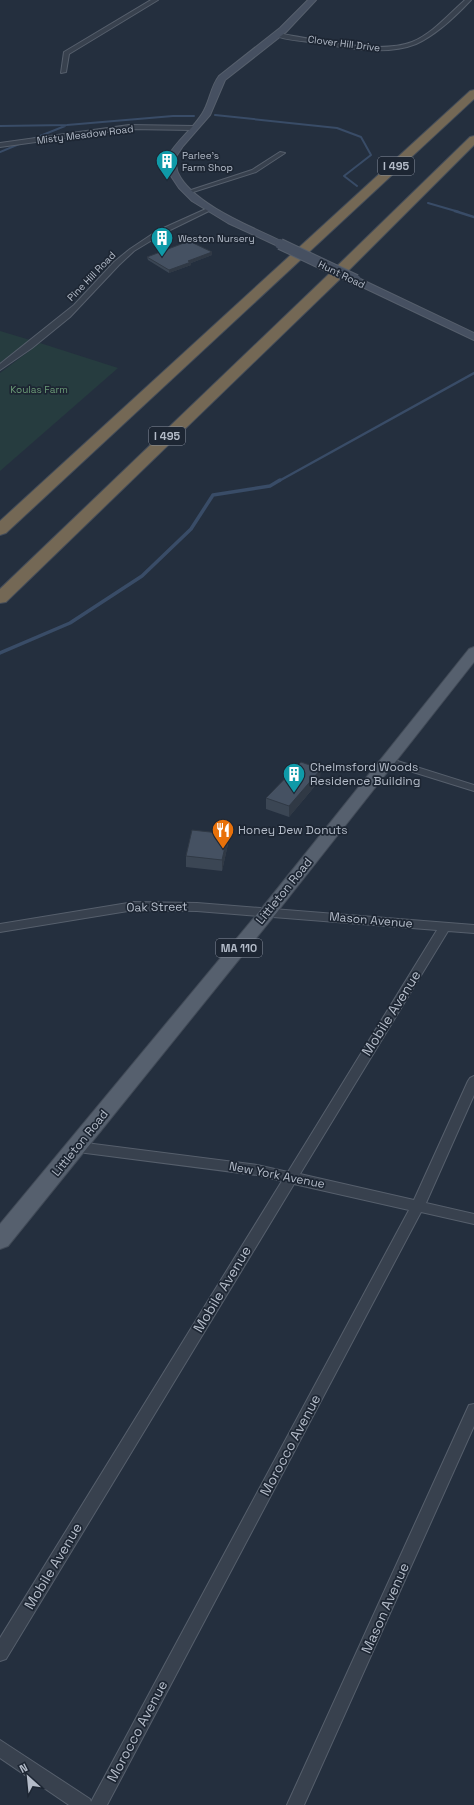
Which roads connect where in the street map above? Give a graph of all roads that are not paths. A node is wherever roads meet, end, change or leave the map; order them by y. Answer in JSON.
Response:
{"nodes":[{"id":1,"x":155,"y":0,"type":"edge"},
{"id":2,"x":312,"y":0,"type":"edge"},
{"id":3,"x":468,"y":0,"type":"edge"},
{"id":4,"x":277,"y":35,"type":"junction"},
{"id":5,"x":63,"y":72,"type":"dead end"},
{"id":6,"x":474,"y":93,"type":"edge"},
{"id":7,"x":194,"y":128,"type":"junction"},
{"id":8,"x":474,"y":139,"type":"edge"},
{"id":9,"x":0,"y":145,"type":"edge"},
{"id":10,"x":282,"y":154,"type":"dead end"},
{"id":11,"x":188,"y":192,"type":"junction"},
{"id":12,"x":210,"y":209,"type":"junction"},
{"id":13,"x":474,"y":337,"type":"edge"},
{"id":14,"x":0,"y":368,"type":"edge"},
{"id":15,"x":0,"y":530,"type":"edge"},
{"id":16,"x":0,"y":598,"type":"edge"},
{"id":17,"x":474,"y":652,"type":"edge"},
{"id":18,"x":388,"y":761,"type":"junction"},
{"id":19,"x":474,"y":788,"type":"edge"},
{"id":20,"x":268,"y":912,"type":"junction"},
{"id":21,"x":445,"y":926,"type":"junction"},
{"id":22,"x":0,"y":928,"type":"edge"},
{"id":23,"x":474,"y":929,"type":"edge"},
{"id":24,"x":474,"y":1081,"type":"edge"},
{"id":25,"x":78,"y":1147,"type":"junction"},
{"id":26,"x":291,"y":1176,"type":"junction"},
{"id":27,"x":418,"y":1206,"type":"junction"},
{"id":28,"x":474,"y":1219,"type":"edge"},
{"id":29,"x":0,"y":1240,"type":"edge"},
{"id":30,"x":474,"y":1410,"type":"edge"},
{"id":31,"x":0,"y":1653,"type":"edge"},
{"id":32,"x":0,"y":1748,"type":"edge"},
{"id":33,"x":84,"y":1805,"type":"edge"},
{"id":34,"x":98,"y":1805,"type":"edge"},
{"id":35,"x":295,"y":1805,"type":"edge"}],
"edges":[{"from":1,"to":5,"type":"street"},
{"from":2,"to":4,"type":"street"},
{"from":3,"to":4,"type":"street","name":"Clover Hill Drive"},
{"from":4,"to":7,"type":"street"},
{"from":6,"to":15,"type":"highway","number":"I 495"},
{"from":7,"to":9,"type":"street","name":"Misty Meadow Road"},
{"from":7,"to":11,"type":"street"},
{"from":8,"to":16,"type":"highway","number":"I 495"},
{"from":10,"to":11,"type":"street"},
{"from":11,"to":12,"type":"street"},
{"from":12,"to":13,"type":"street","name":"Hunt Road","bridge":true},
{"from":12,"to":14,"type":"street","name":"Pine Hill Road"},
{"from":17,"to":18,"type":"main road","name":"Littleton Road","number":"MA 110"},
{"from":18,"to":19,"type":"street"},
{"from":18,"to":20,"type":"main road","name":"Littleton Road","number":"MA 110"},
{"from":20,"to":21,"type":"street","name":"Mason Avenue"},
{"from":20,"to":22,"type":"street","name":"Oak Street"},
{"from":20,"to":25,"type":"main road","name":"Littleton Road","number":"MA 110"},
{"from":21,"to":23,"type":"street","name":"Mason Avenue"},
{"from":21,"to":26,"type":"street","name":"Mobile Avenue"},
{"from":24,"to":27,"type":"street","name":"Morocco Avenue"},
{"from":25,"to":26,"type":"street","name":"New York Avenue"},
{"from":25,"to":29,"type":"main road","name":"Littleton Road","number":"MA 110"},
{"from":26,"to":27,"type":"street","name":"New York Avenue"},
{"from":26,"to":31,"type":"street","name":"Mobile Avenue"},
{"from":27,"to":28,"type":"street","name":"New York Avenue"},
{"from":27,"to":34,"type":"street","name":"Morocco Avenue"},
{"from":30,"to":35,"type":"street","name":"Mason Avenue"},
{"from":32,"to":33,"type":"street"}]}
